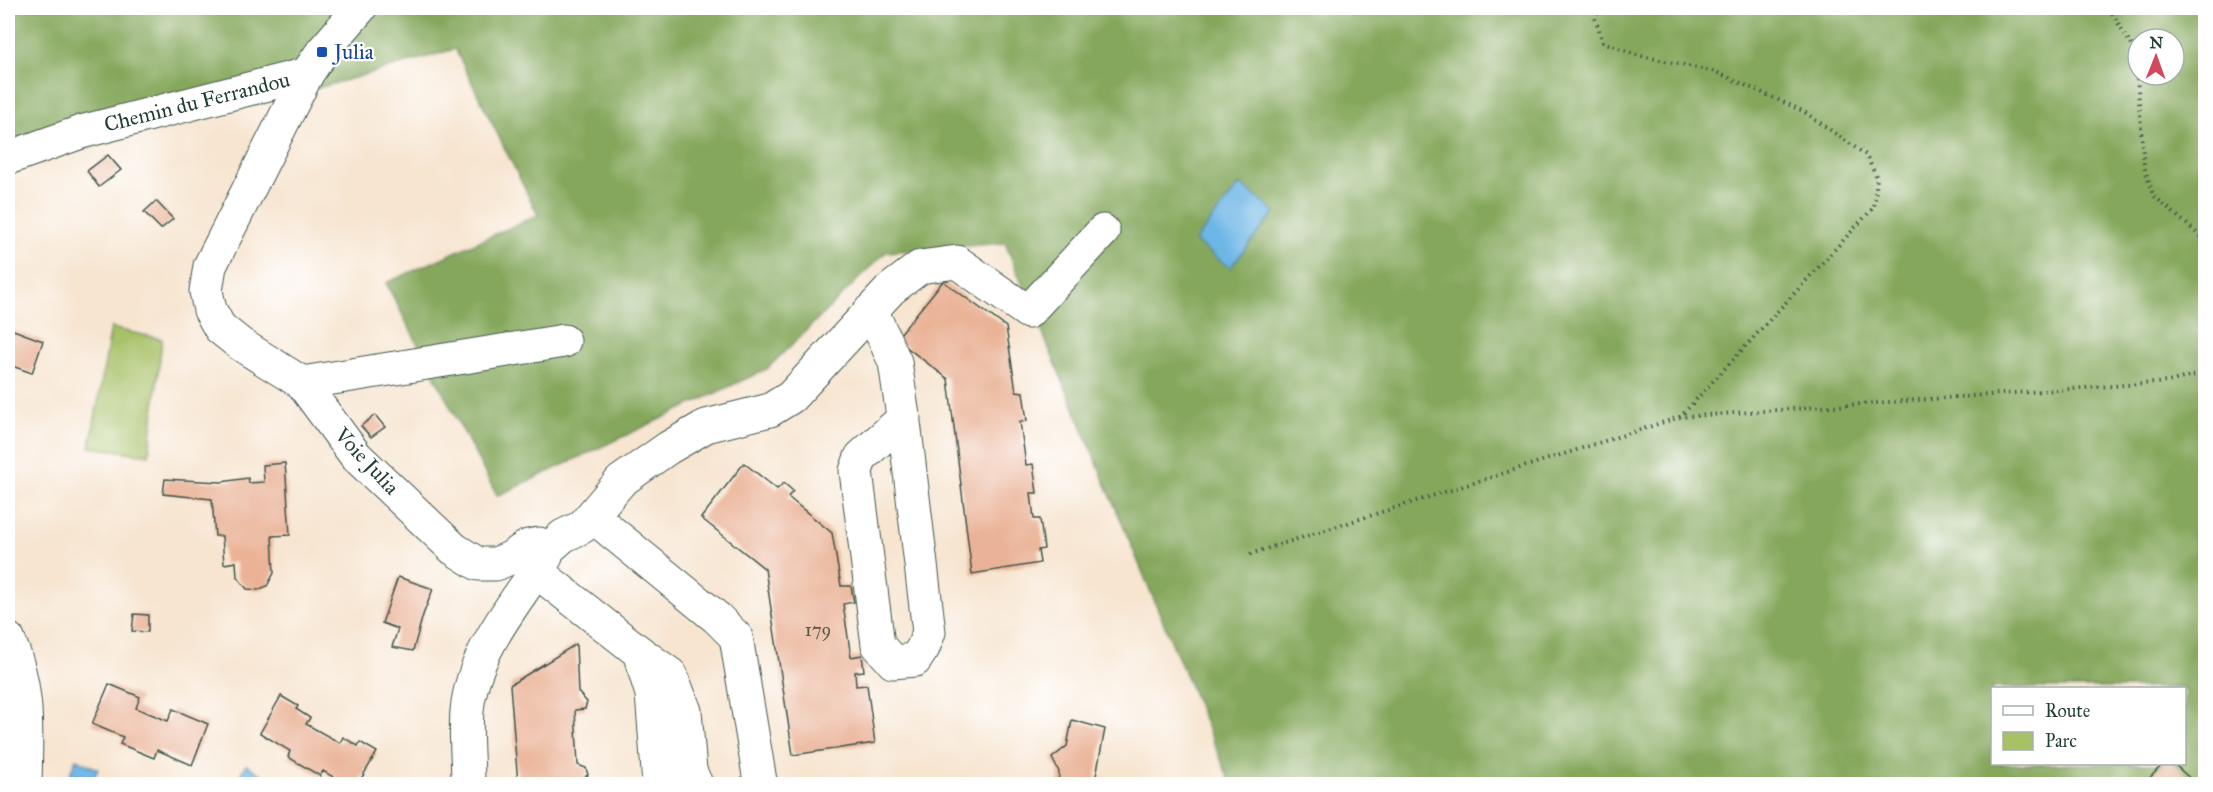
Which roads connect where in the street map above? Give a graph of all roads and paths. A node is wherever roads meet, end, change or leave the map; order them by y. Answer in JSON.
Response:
{"nodes":[{"id":1,"x":360,"y":8,"type":"edge"},
{"id":2,"x":1601,"y":8,"type":"edge"},
{"id":3,"x":2109,"y":8,"type":"edge"},
{"id":4,"x":307,"y":74,"type":"junction"},
{"id":5,"x":8,"y":158,"type":"edge"},
{"id":6,"x":1103,"y":231,"type":"dead end"},
{"id":7,"x":2205,"y":241,"type":"edge"},
{"id":8,"x":871,"y":310,"type":"junction"},
{"id":9,"x":564,"y":341,"type":"dead end"},
{"id":10,"x":2205,"y":372,"type":"edge"},
{"id":11,"x":302,"y":383,"type":"junction"},
{"id":12,"x":1680,"y":417,"type":"junction"},
{"id":13,"x":904,"y":418,"type":"junction"},
{"id":14,"x":592,"y":516,"type":"junction"},
{"id":15,"x":1250,"y":554,"type":"dead end"},
{"id":16,"x":541,"y":561,"type":"junction"},
{"id":17,"x":8,"y":639,"type":"edge"},
{"id":18,"x":639,"y":652,"type":"junction"},
{"id":19,"x":760,"y":781,"type":"dead end"},
{"id":20,"x":25,"y":784,"type":"edge"},
{"id":21,"x":468,"y":784,"type":"edge"},
{"id":22,"x":659,"y":784,"type":"edge"},
{"id":23,"x":696,"y":784,"type":"edge"}],
"edges":[{"from":1,"to":4,"type":"street","name":"Chemin du Ferrandou"},
{"from":2,"to":12,"type":"path"},
{"from":3,"to":7,"type":"path"},
{"from":4,"to":5,"type":"street","name":"Chemin du Ferrandou"},
{"from":4,"to":11,"type":"street","name":"Voie Julia"},
{"from":6,"to":8,"type":"street"},
{"from":8,"to":13,"type":"street"},
{"from":8,"to":14,"type":"street"},
{"from":9,"to":11,"type":"street"},
{"from":10,"to":12,"type":"path"},
{"from":11,"to":16,"type":"street","name":"Voie Julia"},
{"from":12,"to":15,"type":"path"},
{"from":13,"to":13,"type":"street"},
{"from":14,"to":16,"type":"street"},
{"from":14,"to":19,"type":"street"},
{"from":16,"to":18,"type":"street"},
{"from":16,"to":21,"type":"street"},
{"from":17,"to":20,"type":"street"},
{"from":18,"to":22,"type":"street"},
{"from":18,"to":23,"type":"street"}]}
